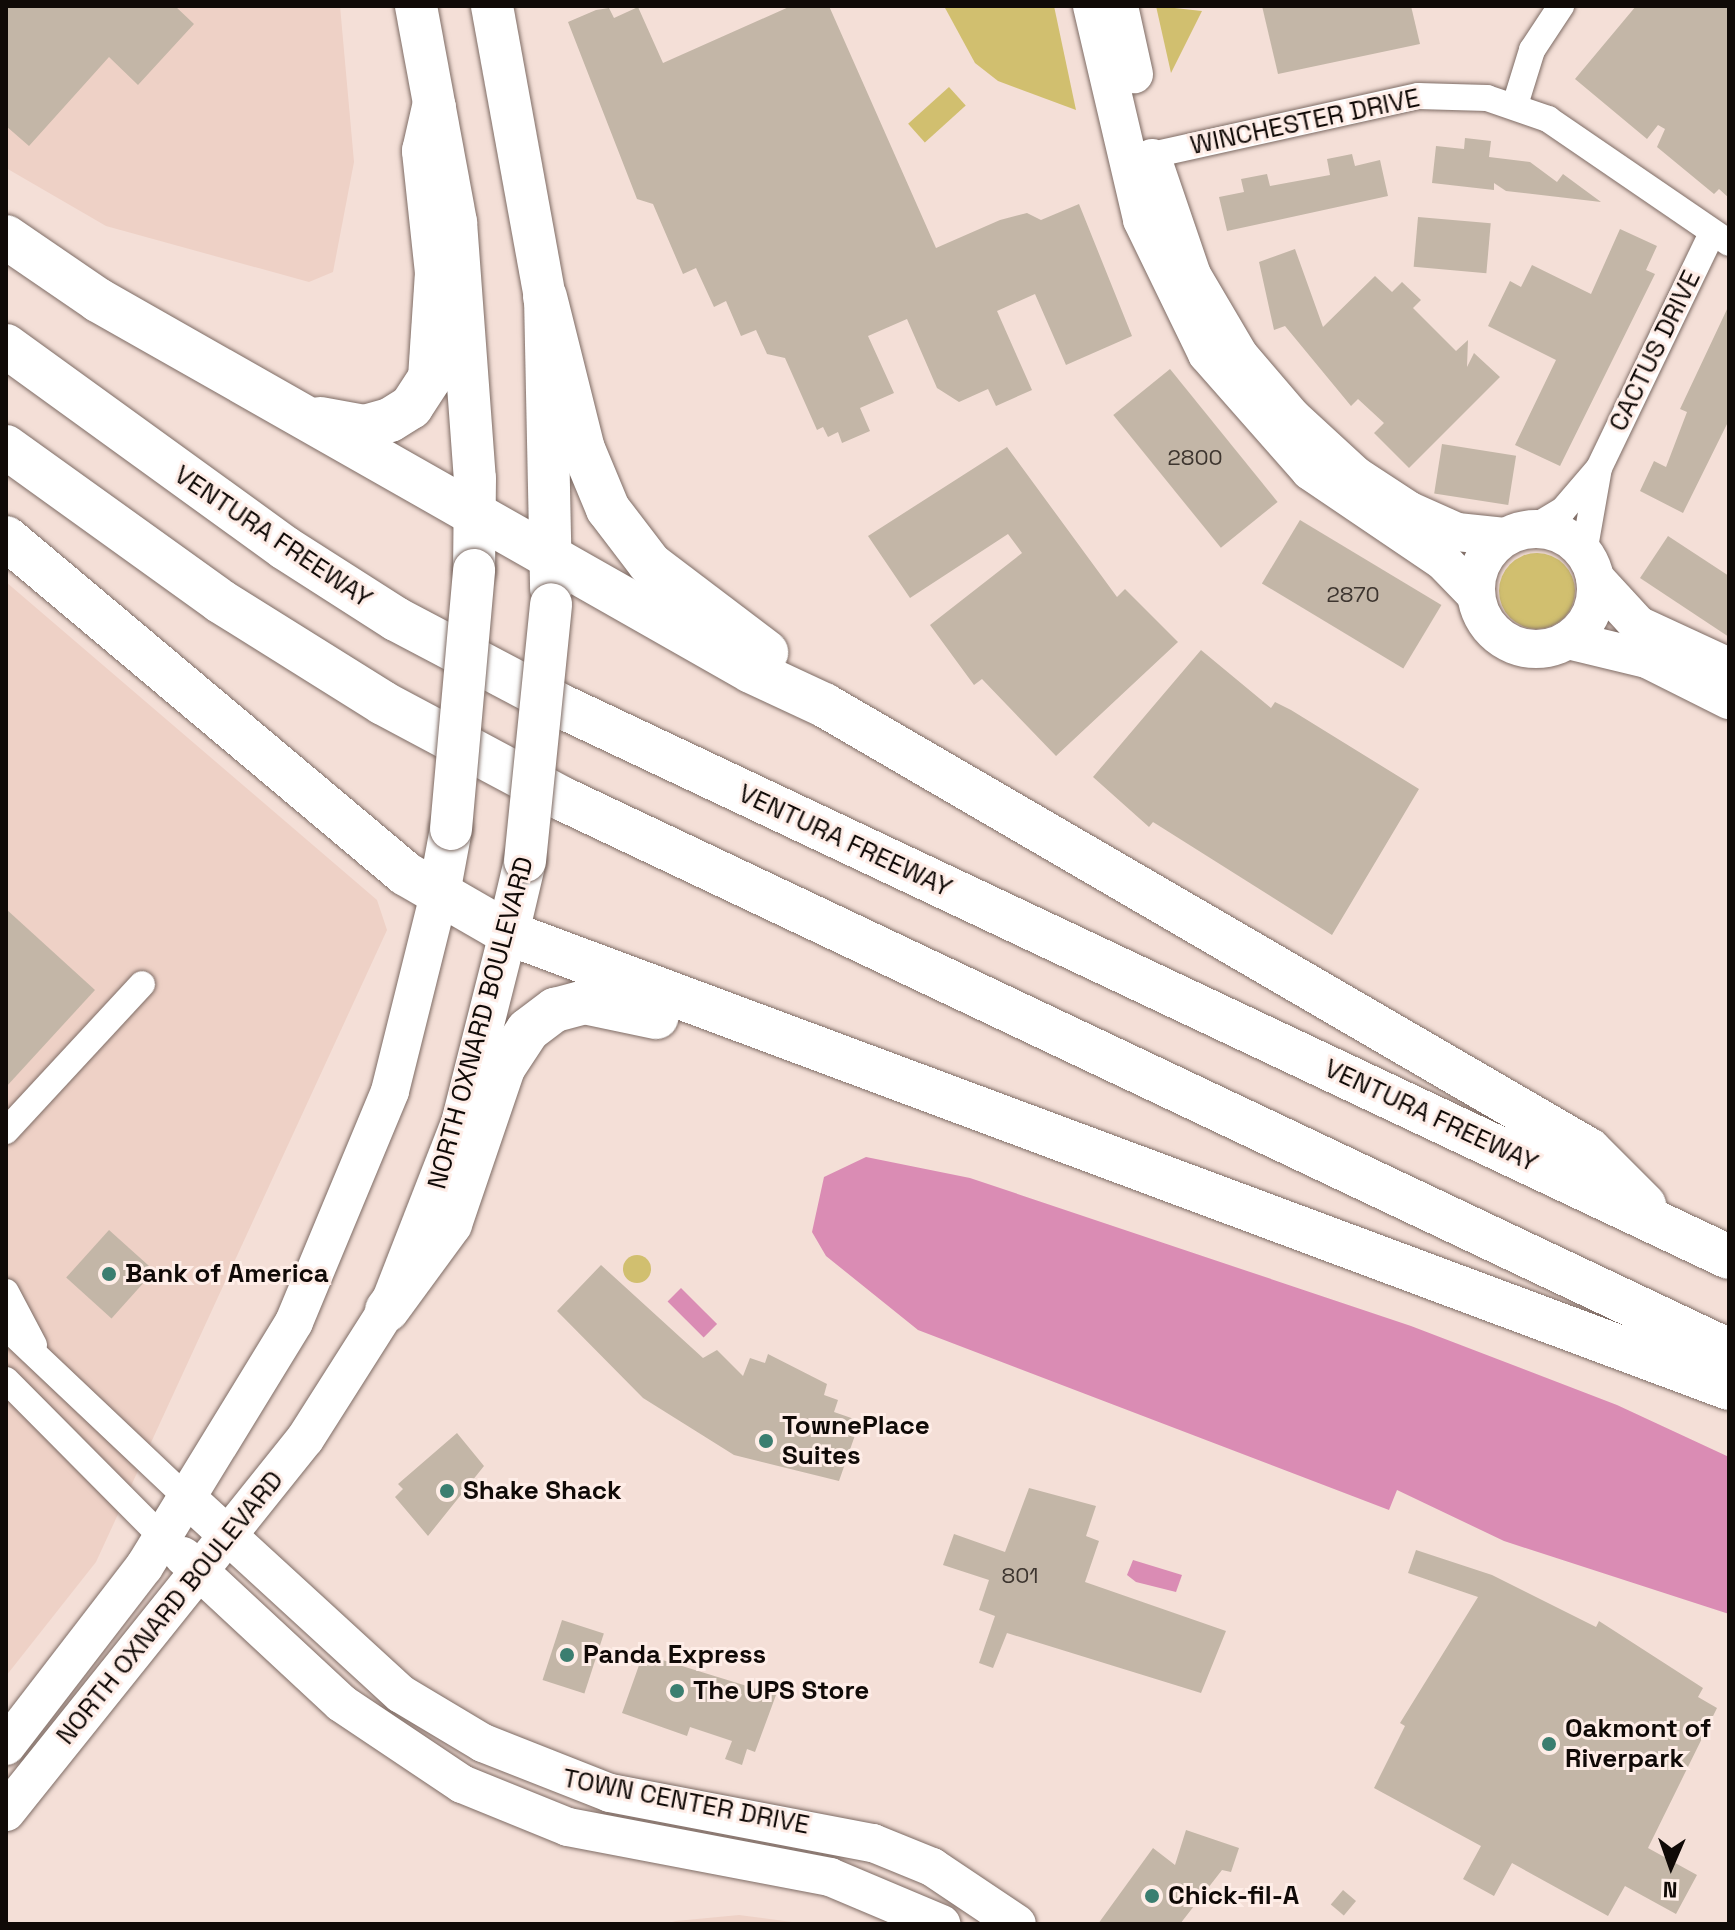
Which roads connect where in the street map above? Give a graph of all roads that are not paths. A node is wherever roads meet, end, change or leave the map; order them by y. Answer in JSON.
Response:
{"nodes":[{"id":1,"x":416,"y":6,"type":"edge"},
{"id":2,"x":492,"y":6,"type":"edge"},
{"id":3,"x":1092,"y":6,"type":"edge"},
{"id":4,"x":1119,"y":6,"type":"edge"},
{"id":5,"x":1561,"y":6,"type":"edge"},
{"id":6,"x":1515,"y":105,"type":"junction"},
{"id":7,"x":434,"y":107,"type":"junction"},
{"id":8,"x":1139,"y":158,"type":"junction"},
{"id":9,"x":6,"y":237,"type":"edge"},
{"id":10,"x":1720,"y":239,"type":"edge"},
{"id":11,"x":545,"y":297,"type":"junction"},
{"id":12,"x":6,"y":346,"type":"edge"},
{"id":13,"x":293,"y":410,"type":"junction"},
{"id":14,"x":6,"y":447,"type":"edge"},
{"id":15,"x":1599,"y":468,"type":"junction"},
{"id":16,"x":475,"y":512,"type":"junction"},
{"id":17,"x":1519,"y":533,"type":"junction"},
{"id":18,"x":6,"y":538,"type":"edge"},
{"id":19,"x":551,"y":551,"type":"junction"},
{"id":20,"x":1590,"y":565,"type":"junction"},
{"id":21,"x":1476,"y":595,"type":"junction"},
{"id":22,"x":1568,"y":640,"type":"junction"},
{"id":23,"x":1729,"y":667,"type":"edge"},
{"id":24,"x":1729,"y":700,"type":"edge"},
{"id":25,"x":824,"y":705,"type":"junction"},
{"id":26,"x":438,"y":899,"type":"junction"},
{"id":27,"x":508,"y":933,"type":"junction"},
{"id":28,"x":142,"y":984,"type":"dead end"},
{"id":29,"x":863,"y":1071,"type":"junction"},
{"id":30,"x":6,"y":1131,"type":"edge"},
{"id":31,"x":1665,"y":1227,"type":"junction"},
{"id":32,"x":1729,"y":1257,"type":"edge"},
{"id":33,"x":6,"y":1292,"type":"edge"},
{"id":34,"x":387,"y":1310,"type":"junction"},
{"id":35,"x":6,"y":1327,"type":"edge"},
{"id":36,"x":1729,"y":1351,"type":"edge"},
{"id":37,"x":47,"y":1369,"type":"junction"},
{"id":38,"x":6,"y":1380,"type":"edge"},
{"id":39,"x":1729,"y":1388,"type":"edge"},
{"id":40,"x":187,"y":1498,"type":"junction"},
{"id":41,"x":228,"y":1537,"type":"junction"},
{"id":42,"x":163,"y":1538,"type":"junction"},
{"id":43,"x":200,"y":1571,"type":"junction"},
{"id":44,"x":6,"y":1746,"type":"edge"},
{"id":45,"x":6,"y":1812,"type":"edge"},
{"id":46,"x":841,"y":1832,"type":"junction"},
{"id":47,"x":830,"y":1877,"type":"junction"},
{"id":48,"x":941,"y":1924,"type":"edge"},
{"id":49,"x":1017,"y":1924,"type":"edge"}],
"edges":[{"from":1,"to":7,"type":"main road","name":"NORTH OXNARD BOULEVARD"},
{"from":2,"to":11,"type":"main road","name":"NORTH OXNARD BOULEVARD"},
{"from":3,"to":8,"type":"main road"},
{"from":4,"to":8,"type":"main road"},
{"from":5,"to":6,"type":"street"},
{"from":6,"to":8,"type":"street","name":"WINCHESTER DRIVE"},
{"from":6,"to":10,"type":"street","name":"WINCHESTER DRIVE"},
{"from":7,"to":13,"type":"highway"},
{"from":7,"to":16,"type":"main road","name":"NORTH OXNARD BOULEVARD"},
{"from":8,"to":17,"type":"main road"},
{"from":8,"to":21,"type":"main road"},
{"from":9,"to":13,"type":"highway"},
{"from":10,"to":15,"type":"street","name":"CACTUS DRIVE"},
{"from":11,"to":19,"type":"main road","name":"NORTH OXNARD BOULEVARD"},
{"from":11,"to":25,"type":"highway"},
{"from":12,"to":31,"type":"highway","name":"VENTURA FREEWAY"},
{"from":13,"to":16,"type":"highway"},
{"from":14,"to":36,"type":"highway"},
{"from":15,"to":17,"type":"street","name":"CACTUS DRIVE"},
{"from":15,"to":20,"type":"street","name":"CACTUS DRIVE"},
{"from":16,"to":19,"type":"highway"},
{"from":16,"to":26,"type":"main road","name":"NORTH OXNARD BOULEVARD","bridge":true},
{"from":17,"to":20,"type":"main road"},
{"from":17,"to":21,"type":"main road"},
{"from":18,"to":26,"type":"highway"},
{"from":19,"to":25,"type":"highway"},
{"from":19,"to":27,"type":"main road","name":"NORTH OXNARD BOULEVARD","bridge":true},
{"from":20,"to":22,"type":"main road"},
{"from":20,"to":23,"type":"main road"},
{"from":21,"to":22,"type":"main road"},
{"from":22,"to":24,"type":"main road"},
{"from":25,"to":31,"type":"highway"},
{"from":26,"to":27,"type":"highway"},
{"from":26,"to":40,"type":"main road","name":"NORTH OXNARD BOULEVARD"},
{"from":27,"to":29,"type":"highway"},
{"from":27,"to":34,"type":"main road","name":"NORTH OXNARD BOULEVARD"},
{"from":28,"to":30,"type":"street"},
{"from":29,"to":34,"type":"highway"},
{"from":29,"to":39,"type":"highway"},
{"from":31,"to":32,"type":"highway","name":"VENTURA FREEWAY"},
{"from":33,"to":37,"type":"street","name":"TOWN CENTER DRIVE"},
{"from":34,"to":41,"type":"main road","name":"NORTH OXNARD BOULEVARD"},
{"from":35,"to":37,"type":"street","name":"TOWN CENTER DRIVE"},
{"from":37,"to":40,"type":"street","name":"TOWN CENTER DRIVE"},
{"from":38,"to":42,"type":"street","name":"TOWN CENTER DRIVE"},
{"from":40,"to":41,"type":"main road","name":"TOWN CENTER DRIVE"},
{"from":40,"to":42,"type":"main road","name":"NORTH OXNARD BOULEVARD"},
{"from":41,"to":43,"type":"main road","name":"NORTH OXNARD BOULEVARD"},
{"from":41,"to":46,"type":"main road","name":"TOWN CENTER DRIVE"},
{"from":42,"to":43,"type":"main road","name":"TOWN CENTER DRIVE"},
{"from":42,"to":44,"type":"main road","name":"NORTH OXNARD BOULEVARD"},
{"from":43,"to":45,"type":"main road","name":"NORTH OXNARD BOULEVARD"},
{"from":43,"to":47,"type":"main road","name":"TOWN CENTER DRIVE"},
{"from":46,"to":47,"type":"main road"},
{"from":46,"to":49,"type":"main road","name":"TOWN CENTER DRIVE"},
{"from":47,"to":48,"type":"main road","name":"TOWN CENTER DRIVE"}]}
